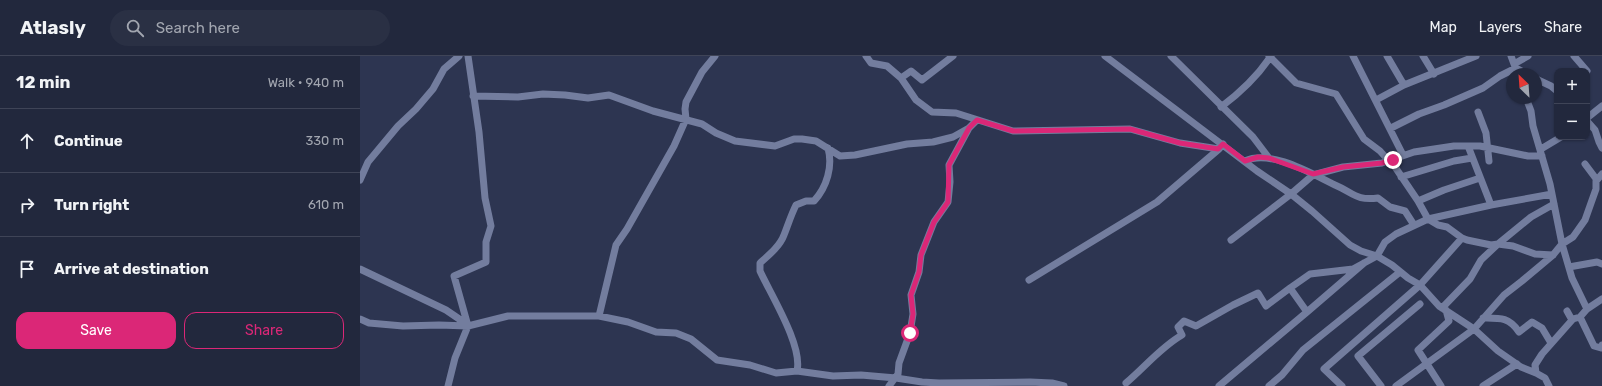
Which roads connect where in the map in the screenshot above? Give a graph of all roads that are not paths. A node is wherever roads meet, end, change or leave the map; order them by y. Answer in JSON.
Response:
{"nodes":[{"id":1,"x":459,"y":56,"type":"edge"},
{"id":2,"x":468,"y":56,"type":"edge"},
{"id":3,"x":715,"y":56,"type":"edge"},
{"id":4,"x":866,"y":56,"type":"edge"},
{"id":5,"x":953,"y":56,"type":"edge"},
{"id":6,"x":1105,"y":56,"type":"edge"},
{"id":7,"x":1171,"y":56,"type":"edge"},
{"id":8,"x":1353,"y":56,"type":"edge"},
{"id":9,"x":1387,"y":56,"type":"edge"},
{"id":10,"x":1423,"y":56,"type":"edge"},
{"id":11,"x":1476,"y":56,"type":"edge"},
{"id":12,"x":1512,"y":56,"type":"edge"},
{"id":13,"x":1528,"y":56,"type":"edge"},
{"id":14,"x":1574,"y":56,"type":"edge"},
{"id":15,"x":1270,"y":57,"type":"edge"},
{"id":16,"x":945,"y":59,"type":"edge"},
{"id":17,"x":1516,"y":68,"type":"edge"},
{"id":18,"x":1517,"y":68,"type":"edge"},
{"id":19,"x":1584,"y":68,"type":"edge"},
{"id":20,"x":1506,"y":73,"type":"edge"},
{"id":21,"x":1434,"y":74,"type":"junction"},
{"id":22,"x":900,"y":78,"type":"junction"},
{"id":23,"x":1542,"y":82,"type":"edge"},
{"id":24,"x":1404,"y":85,"type":"junction"},
{"id":25,"x":1554,"y":89,"type":"edge"},
{"id":26,"x":473,"y":96,"type":"junction"},
{"id":27,"x":1376,"y":100,"type":"junction"},
{"id":28,"x":1528,"y":104,"type":"edge"},
{"id":29,"x":1602,"y":106,"type":"edge"},
{"id":30,"x":1221,"y":107,"type":"junction"},
{"id":31,"x":1478,"y":112,"type":"dead end"},
{"id":32,"x":1590,"y":116,"type":"edge"},
{"id":33,"x":686,"y":119,"type":"junction"},
{"id":34,"x":977,"y":120,"type":"junction"},
{"id":35,"x":1590,"y":124,"type":"edge"},
{"id":36,"x":969,"y":128,"type":"junction"},
{"id":37,"x":1391,"y":128,"type":"junction"},
{"id":38,"x":1557,"y":140,"type":"edge"},
{"id":39,"x":1221,"y":146,"type":"junction"},
{"id":40,"x":1468,"y":146,"type":"junction"},
{"id":41,"x":828,"y":148,"type":"junction"},
{"id":42,"x":1487,"y":148,"type":"junction"},
{"id":43,"x":1602,"y":148,"type":"edge"},
{"id":44,"x":1541,"y":152,"type":"junction"},
{"id":45,"x":1403,"y":154,"type":"junction"},
{"id":46,"x":1269,"y":158,"type":"junction"},
{"id":47,"x":1472,"y":158,"type":"junction"},
{"id":48,"x":1245,"y":161,"type":"junction"},
{"id":49,"x":1389,"y":161,"type":"junction"},
{"id":50,"x":1489,"y":161,"type":"dead end"},
{"id":51,"x":1585,"y":164,"type":"dead end"},
{"id":52,"x":1313,"y":174,"type":"junction"},
{"id":53,"x":1401,"y":177,"type":"junction"},
{"id":54,"x":1599,"y":177,"type":"edge"},
{"id":55,"x":1480,"y":178,"type":"junction"},
{"id":56,"x":360,"y":180,"type":"edge"},
{"id":57,"x":1291,"y":194,"type":"junction"},
{"id":58,"x":1552,"y":194,"type":"junction"},
{"id":59,"x":1418,"y":201,"type":"junction"},
{"id":60,"x":1491,"y":204,"type":"junction"},
{"id":61,"x":1554,"y":204,"type":"junction"},
{"id":62,"x":1428,"y":219,"type":"junction"},
{"id":63,"x":1414,"y":225,"type":"junction"},
{"id":64,"x":1462,"y":238,"type":"junction"},
{"id":65,"x":1230,"y":240,"type":"dead end"},
{"id":66,"x":1498,"y":244,"type":"junction"},
{"id":67,"x":1562,"y":244,"type":"junction"},
{"id":68,"x":1553,"y":255,"type":"junction"},
{"id":69,"x":1377,"y":256,"type":"junction"},
{"id":70,"x":1364,"y":263,"type":"junction"},
{"id":71,"x":1602,"y":264,"type":"edge"},
{"id":72,"x":1569,"y":267,"type":"junction"},
{"id":73,"x":360,"y":270,"type":"edge"},
{"id":74,"x":1400,"y":272,"type":"junction"},
{"id":75,"x":1029,"y":280,"type":"dead end"},
{"id":76,"x":1420,"y":285,"type":"junction"},
{"id":77,"x":1290,"y":288,"type":"junction"},
{"id":78,"x":1602,"y":299,"type":"edge"},
{"id":79,"x":1420,"y":304,"type":"dead end"},
{"id":80,"x":1444,"y":309,"type":"junction"},
{"id":81,"x":1587,"y":309,"type":"junction"},
{"id":82,"x":1567,"y":311,"type":"dead end"},
{"id":83,"x":1307,"y":312,"type":"junction"},
{"id":84,"x":600,"y":316,"type":"junction"},
{"id":85,"x":1580,"y":317,"type":"junction"},
{"id":86,"x":1483,"y":318,"type":"junction"},
{"id":87,"x":360,"y":319,"type":"edge"},
{"id":88,"x":1572,"y":320,"type":"junction"},
{"id":89,"x":468,"y":326,"type":"junction"},
{"id":90,"x":1474,"y":329,"type":"junction"},
{"id":91,"x":1551,"y":343,"type":"junction"},
{"id":92,"x":1602,"y":347,"type":"edge"},
{"id":93,"x":1427,"y":364,"type":"junction"},
{"id":94,"x":1517,"y":364,"type":"junction"},
{"id":95,"x":797,"y":371,"type":"junction"},
{"id":96,"x":1536,"y":373,"type":"junction"},
{"id":97,"x":896,"y":378,"type":"junction"},
{"id":98,"x":1126,"y":383,"type":"dead end"},
{"id":99,"x":1400,"y":385,"type":"edge"},
{"id":100,"x":448,"y":386,"type":"edge"},
{"id":101,"x":889,"y":386,"type":"edge"},
{"id":102,"x":899,"y":386,"type":"edge"},
{"id":103,"x":1064,"y":386,"type":"edge"},
{"id":104,"x":1219,"y":386,"type":"edge"},
{"id":105,"x":1269,"y":386,"type":"edge"},
{"id":106,"x":1342,"y":386,"type":"edge"},
{"id":107,"x":1381,"y":386,"type":"edge"},
{"id":108,"x":1441,"y":386,"type":"edge"},
{"id":109,"x":1483,"y":386,"type":"edge"},
{"id":110,"x":1549,"y":386,"type":"edge"}],
"edges":[{"from":1,"to":56,"type":"street"},
{"from":2,"to":26,"type":"street"},
{"from":3,"to":33,"type":"street"},
{"from":4,"to":22,"type":"street"},
{"from":5,"to":16,"type":"street"},
{"from":6,"to":39,"type":"street"},
{"from":7,"to":30,"type":"street"},
{"from":8,"to":27,"type":"street"},
{"from":9,"to":24,"type":"street"},
{"from":10,"to":21,"type":"street"},
{"from":11,"to":21,"type":"street"},
{"from":12,"to":17,"type":"street"},
{"from":13,"to":18,"type":"street"},
{"from":14,"to":19,"type":"street"},
{"from":15,"to":30,"type":"street"},
{"from":15,"to":49,"type":"street"},
{"from":16,"to":22,"type":"street"},
{"from":20,"to":37,"type":"street"},
{"from":21,"to":24,"type":"street"},
{"from":22,"to":34,"type":"street"},
{"from":23,"to":25,"type":"street"},
{"from":24,"to":27,"type":"street"},
{"from":26,"to":33,"type":"street"},
{"from":26,"to":89,"type":"street"},
{"from":27,"to":37,"type":"street"},
{"from":28,"to":44,"type":"street"},
{"from":29,"to":32,"type":"street"},
{"from":30,"to":46,"type":"street"},
{"from":31,"to":42,"type":"street"},
{"from":33,"to":41,"type":"street"},
{"from":33,"to":84,"type":"street"},
{"from":34,"to":36,"type":"street"},
{"from":34,"to":39,"type":"street"},
{"from":35,"to":43,"type":"street"},
{"from":36,"to":41,"type":"street"},
{"from":36,"to":97,"type":"street"},
{"from":37,"to":45,"type":"street"},
{"from":38,"to":44,"type":"street"},
{"from":39,"to":48,"type":"street"},
{"from":39,"to":75,"type":"street"},
{"from":40,"to":42,"type":"street"},
{"from":40,"to":45,"type":"street"},
{"from":40,"to":47,"type":"street"},
{"from":41,"to":95,"type":"street"},
{"from":42,"to":44,"type":"street"},
{"from":42,"to":50,"type":"street"},
{"from":44,"to":58,"type":"street"},
{"from":45,"to":49,"type":"street"},
{"from":46,"to":48,"type":"street"},
{"from":46,"to":52,"type":"street"},
{"from":47,"to":53,"type":"street"},
{"from":47,"to":55,"type":"street"},
{"from":48,"to":57,"type":"street"},
{"from":49,"to":52,"type":"street"},
{"from":49,"to":53,"type":"street"},
{"from":51,"to":54,"type":"street"},
{"from":52,"to":57,"type":"street"},
{"from":52,"to":63,"type":"street"},
{"from":53,"to":59,"type":"street"},
{"from":54,"to":67,"type":"street"},
{"from":55,"to":59,"type":"street"},
{"from":55,"to":60,"type":"street"},
{"from":57,"to":65,"type":"street"},
{"from":57,"to":69,"type":"street"},
{"from":58,"to":60,"type":"street"},
{"from":58,"to":61,"type":"street"},
{"from":59,"to":62,"type":"street"},
{"from":60,"to":62,"type":"street"},
{"from":61,"to":66,"type":"street"},
{"from":61,"to":67,"type":"street"},
{"from":62,"to":63,"type":"street"},
{"from":62,"to":64,"type":"street"},
{"from":63,"to":69,"type":"street"},
{"from":64,"to":66,"type":"street"},
{"from":64,"to":76,"type":"street"},
{"from":66,"to":68,"type":"street"},
{"from":66,"to":80,"type":"street"},
{"from":67,"to":68,"type":"street"},
{"from":67,"to":72,"type":"street"},
{"from":68,"to":86,"type":"street"},
{"from":69,"to":70,"type":"street"},
{"from":69,"to":74,"type":"street"},
{"from":70,"to":77,"type":"street"},
{"from":70,"to":83,"type":"street"},
{"from":71,"to":72,"type":"street"},
{"from":72,"to":81,"type":"street"},
{"from":73,"to":89,"type":"street"},
{"from":74,"to":76,"type":"street"},
{"from":74,"to":105,"type":"street"},
{"from":76,"to":80,"type":"street"},
{"from":76,"to":106,"type":"street"},
{"from":77,"to":83,"type":"street"},
{"from":77,"to":98,"type":"street"},
{"from":78,"to":81,"type":"street"},
{"from":79,"to":107,"type":"street"},
{"from":80,"to":90,"type":"street"},
{"from":80,"to":93,"type":"street"},
{"from":81,"to":85,"type":"street"},
{"from":82,"to":88,"type":"street"},
{"from":83,"to":104,"type":"street"},
{"from":84,"to":89,"type":"street"},
{"from":84,"to":95,"type":"street"},
{"from":85,"to":88,"type":"street"},
{"from":85,"to":92,"type":"street"},
{"from":86,"to":90,"type":"street"},
{"from":86,"to":91,"type":"street"},
{"from":87,"to":89,"type":"street"},
{"from":88,"to":91,"type":"street"},
{"from":89,"to":100,"type":"street"},
{"from":90,"to":93,"type":"street"},
{"from":90,"to":94,"type":"street"},
{"from":91,"to":96,"type":"street"},
{"from":93,"to":99,"type":"street"},
{"from":93,"to":108,"type":"street"},
{"from":94,"to":96,"type":"street"},
{"from":94,"to":109,"type":"street"},
{"from":95,"to":97,"type":"street"},
{"from":96,"to":110,"type":"street"},
{"from":97,"to":101,"type":"street"},
{"from":97,"to":102,"type":"street"},
{"from":97,"to":103,"type":"street"}]}
